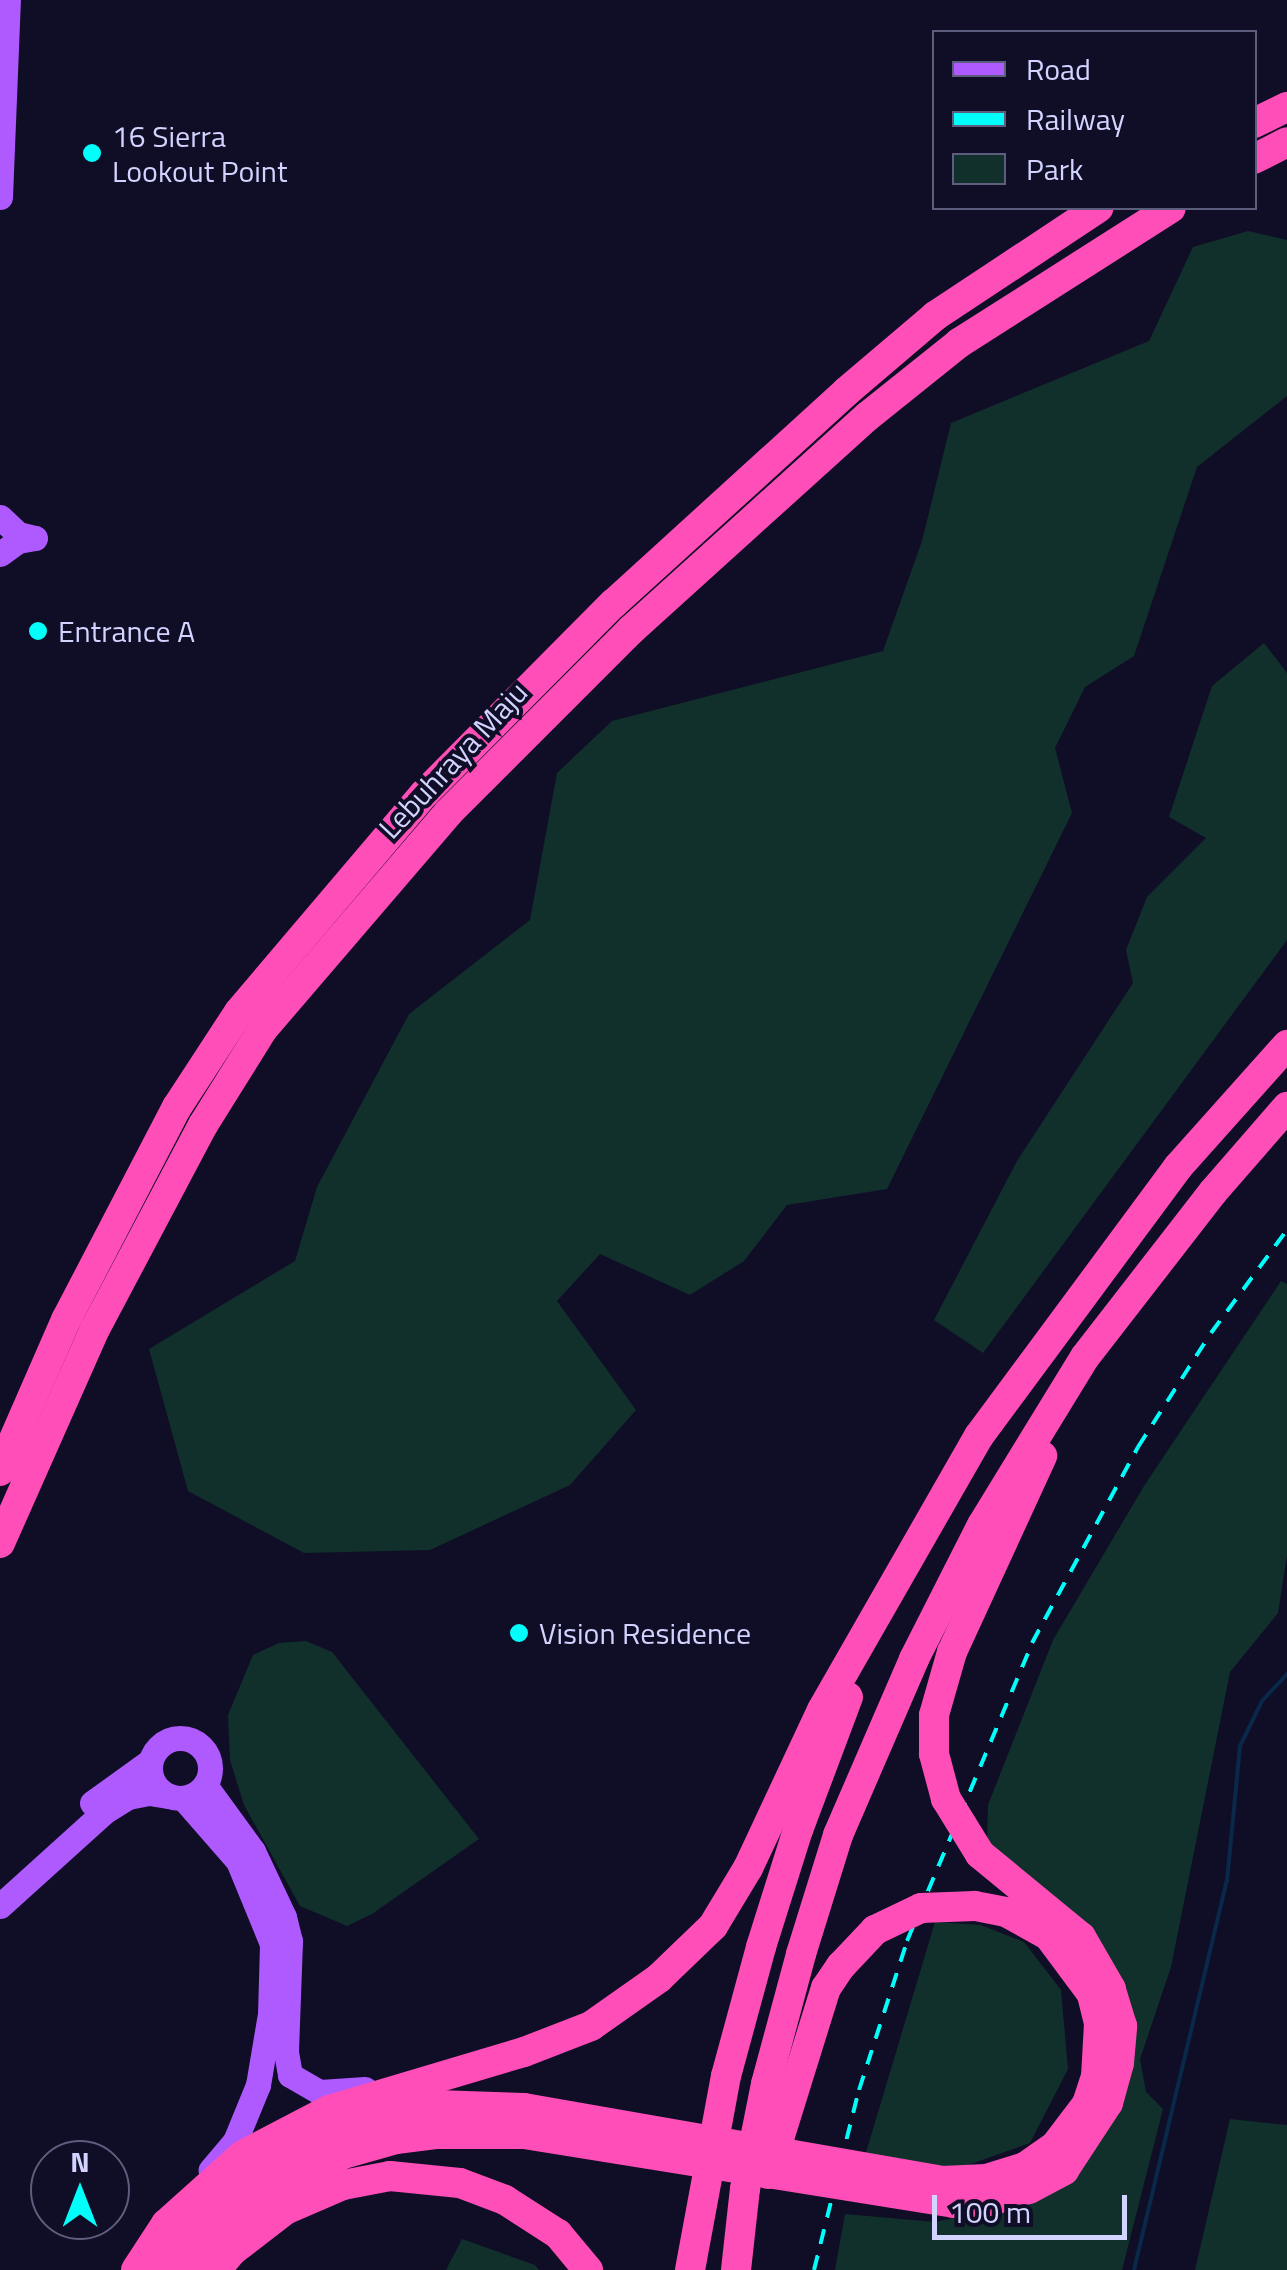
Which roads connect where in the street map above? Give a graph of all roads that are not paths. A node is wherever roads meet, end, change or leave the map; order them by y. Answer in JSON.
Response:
{"nodes":[{"id":1,"x":8,"y":0,"type":"edge"},
{"id":2,"x":1287,"y":106,"type":"edge"},
{"id":3,"x":1257,"y":121,"type":"edge"},
{"id":4,"x":1287,"y":142,"type":"edge"},
{"id":5,"x":1257,"y":157,"type":"edge"},
{"id":6,"x":0,"y":196,"type":"edge"},
{"id":7,"x":1095,"y":210,"type":"edge"},
{"id":8,"x":1168,"y":210,"type":"edge"},
{"id":9,"x":0,"y":517,"type":"edge"},
{"id":10,"x":0,"y":554,"type":"edge"},
{"id":11,"x":1287,"y":1045,"type":"edge"},
{"id":12,"x":1287,"y":1107,"type":"edge"},
{"id":13,"x":1177,"y":1236,"type":"junction"},
{"id":14,"x":0,"y":1471,"type":"edge"},
{"id":15,"x":0,"y":1543,"type":"edge"},
{"id":16,"x":890,"y":1587,"type":"junction"},
{"id":17,"x":150,"y":1761,"type":"junction"},
{"id":18,"x":185,"y":1793,"type":"junction"},
{"id":19,"x":0,"y":1887,"type":"edge"},
{"id":20,"x":0,"y":1906,"type":"edge"},
{"id":21,"x":428,"y":2080,"type":"junction"},
{"id":22,"x":524,"y":2121,"type":"junction"},
{"id":23,"x":166,"y":2224,"type":"junction"},
{"id":24,"x":136,"y":2270,"type":"edge"},
{"id":25,"x":162,"y":2270,"type":"edge"},
{"id":26,"x":191,"y":2270,"type":"edge"},
{"id":27,"x":216,"y":2270,"type":"edge"},
{"id":28,"x":588,"y":2270,"type":"edge"},
{"id":29,"x":690,"y":2270,"type":"edge"},
{"id":30,"x":736,"y":2270,"type":"edge"},
{"id":31,"x":749,"y":2270,"type":"edge"}],
"edges":[{"from":1,"to":6,"type":"main road"},
{"from":2,"to":3,"type":"highway"},
{"from":4,"to":5,"type":"highway"},
{"from":7,"to":14,"type":"highway","name":"Lebuhraya Maju"},
{"from":8,"to":15,"type":"highway","name":"Lebuhraya Maju"},
{"from":9,"to":10,"type":"main road"},
{"from":11,"to":16,"type":"highway"},
{"from":12,"to":13,"type":"highway"},
{"from":13,"to":22,"type":"highway","bridge":true},
{"from":13,"to":30,"type":"highway"},
{"from":16,"to":21,"type":"highway"},
{"from":16,"to":29,"type":"highway"},
{"from":17,"to":18,"type":"main road"},
{"from":17,"to":18,"type":"main road"},
{"from":17,"to":19,"type":"main road"},
{"from":18,"to":20,"type":"main road"},
{"from":18,"to":21,"type":"main road"},
{"from":18,"to":23,"type":"main road"},
{"from":21,"to":23,"type":"highway"},
{"from":22,"to":25,"type":"highway"},
{"from":22,"to":26,"type":"highway"},
{"from":22,"to":31,"type":"highway","bridge":true},
{"from":23,"to":24,"type":"highway"},
{"from":27,"to":28,"type":"highway"}]}
